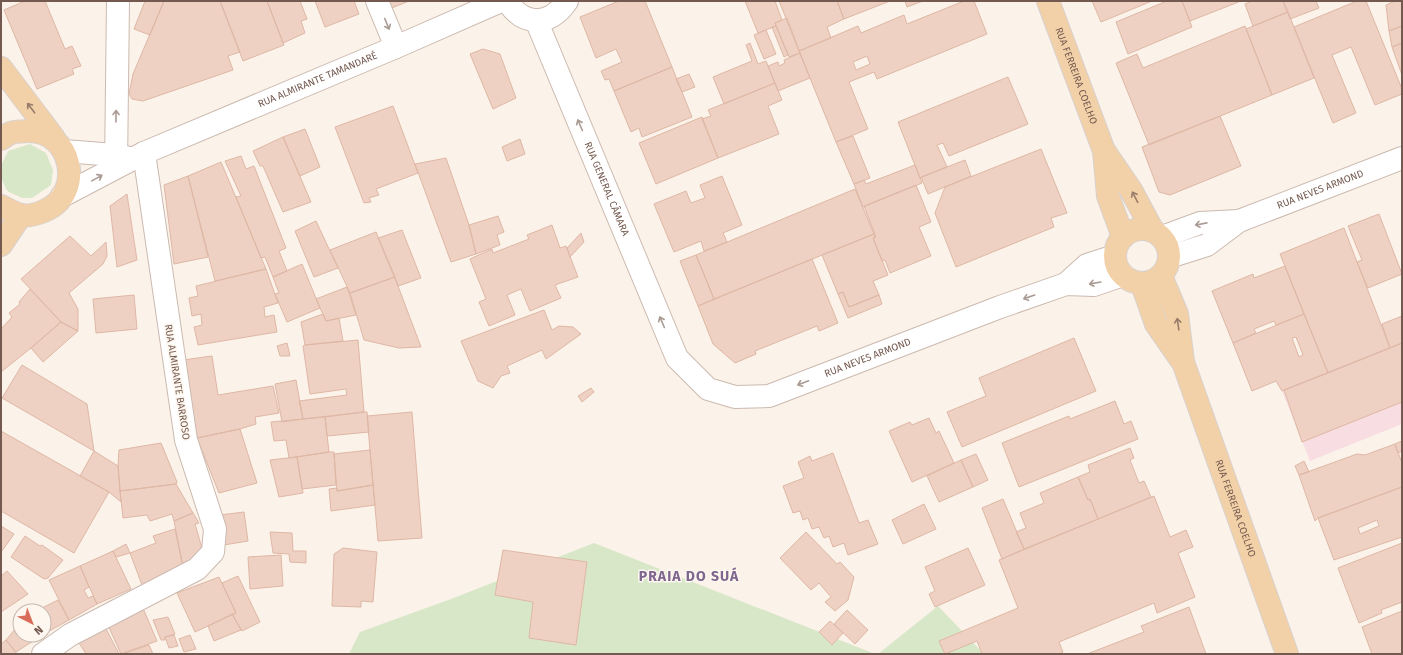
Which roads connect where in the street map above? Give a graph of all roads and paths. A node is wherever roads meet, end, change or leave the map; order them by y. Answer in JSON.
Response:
{"nodes":[{"id":1,"x":118,"y":1,"type":"edge"},
{"id":2,"x":377,"y":1,"type":"edge"},
{"id":3,"x":501,"y":1,"type":"edge"},
{"id":4,"x":507,"y":1,"type":"edge"},
{"id":5,"x":567,"y":1,"type":"edge"},
{"id":6,"x":1048,"y":1,"type":"edge"},
{"id":7,"x":536,"y":20,"type":"junction"},
{"id":8,"x":396,"y":47,"type":"junction"},
{"id":9,"x":1,"y":68,"type":"edge"},
{"id":10,"x":1,"y":139,"type":"edge"},
{"id":11,"x":59,"y":145,"type":"junction"},
{"id":12,"x":1104,"y":151,"type":"junction"},
{"id":13,"x":127,"y":158,"type":"junction"},
{"id":14,"x":1402,"y":158,"type":"edge"},
{"id":15,"x":62,"y":196,"type":"junction"},
{"id":16,"x":1,"y":206,"type":"edge"},
{"id":17,"x":21,"y":215,"type":"junction"},
{"id":18,"x":1,"y":245,"type":"edge"},
{"id":19,"x":1143,"y":257,"type":"junction"},
{"id":20,"x":677,"y":358,"type":"joint"},
{"id":21,"x":43,"y":654,"type":"edge"},
{"id":22,"x":1287,"y":654,"type":"edge"}],
"edges":[{"from":13,"to":1,"type":"street","name":"RUA ALMIRANTE BARROSO","one_way":true},
{"from":2,"to":8,"type":"street","one_way":true},
{"from":3,"to":8,"type":"street","name":"RUA ALMIRANTE TAMANDARÉ"},
{"from":4,"to":7,"type":"street"},
{"from":5,"to":7,"type":"street"},
{"from":6,"to":12,"type":"main road","name":"RUA FERREIRA COELHO"},
{"from":20,"to":7,"type":"street","name":"RUA GENERAL CÂMARA","one_way":true},
{"from":8,"to":13,"type":"street","name":"RUA ALMIRANTE TAMANDARÉ"},
{"from":11,"to":9,"type":"main road","one_way":true},
{"from":10,"to":11,"type":"main road"},
{"from":11,"to":13,"type":"street","name":"RUA ALMIRANTE TAMANDARÉ"},
{"from":11,"to":15,"type":"main road"},
{"from":12,"to":19,"type":"main road","name":"RUA FERREIRA COELHO"},
{"from":19,"to":12,"type":"main road","name":"RUA FERREIRA COELHO","one_way":true},
{"from":15,"to":13,"type":"street","name":"RUA ALMIRANTE TAMANDARÉ","one_way":true},
{"from":13,"to":21,"type":"street","name":"RUA ALMIRANTE BARROSO"},
{"from":14,"to":19,"type":"street","name":"RUA NEVES ARMOND"},
{"from":15,"to":17,"type":"main road"},
{"from":16,"to":17,"type":"main road"},
{"from":17,"to":18,"type":"main road"},
{"from":19,"to":20,"type":"street","name":"RUA NEVES ARMOND","one_way":true},
{"from":19,"to":22,"type":"main road","name":"RUA FERREIRA COELHO"}]}
